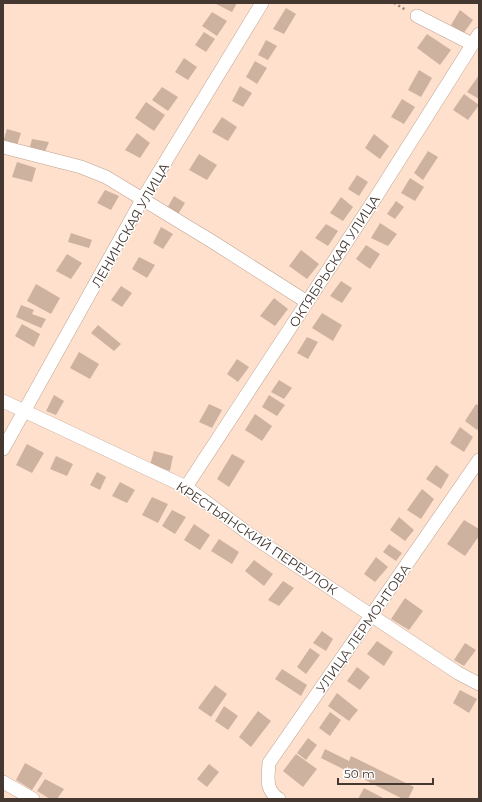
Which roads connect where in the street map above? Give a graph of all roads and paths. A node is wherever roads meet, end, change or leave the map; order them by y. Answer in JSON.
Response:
{"nodes":[{"id":1,"x":262,"y":3,"type":"edge"},
{"id":2,"x":417,"y":16,"type":"dead end"},
{"id":3,"x":476,"y":39,"type":"edge"},
{"id":4,"x":3,"y":147,"type":"edge"},
{"id":5,"x":142,"y":200,"type":"junction"},
{"id":6,"x":307,"y":302,"type":"junction"},
{"id":7,"x":3,"y":401,"type":"edge"},
{"id":8,"x":25,"y":411,"type":"junction"},
{"id":9,"x":3,"y":449,"type":"edge"},
{"id":10,"x":479,"y":460,"type":"edge"},
{"id":11,"x":186,"y":487,"type":"junction"},
{"id":12,"x":372,"y":616,"type":"junction"},
{"id":13,"x":479,"y":684,"type":"edge"},
{"id":14,"x":3,"y":782,"type":"edge"},
{"id":15,"x":33,"y":799,"type":"edge"},
{"id":16,"x":279,"y":799,"type":"edge"}],
"edges":[{"from":1,"to":5,"type":"street","name":"ЛЕНИНСКАЯ УЛИЦА"},
{"from":2,"to":3,"type":"street"},
{"from":3,"to":6,"type":"street","name":"ОКТЯБРЬСКАЯ УЛИЦА"},
{"from":4,"to":5,"type":"street"},
{"from":5,"to":6,"type":"street"},
{"from":5,"to":8,"type":"street","name":"ЛЕНИНСКАЯ УЛИЦА"},
{"from":6,"to":11,"type":"street","name":"ОКТЯБРЬСКАЯ УЛИЦА"},
{"from":7,"to":8,"type":"street","name":"КРЕСТЬЯНСКИЙ ПЕРЕУЛОК"},
{"from":8,"to":9,"type":"street","name":"ЛЕНИНСКАЯ УЛИЦА"},
{"from":8,"to":11,"type":"street","name":"КРЕСТЬЯНСКИЙ ПЕРЕУЛОК"},
{"from":10,"to":12,"type":"street","name":"УЛИЦА ЛЕРМОНТОВА"},
{"from":11,"to":12,"type":"street","name":"КРЕСТЬЯНСКИЙ ПЕРЕУЛОК"},
{"from":12,"to":13,"type":"street","name":"КРЕСТЬЯНСКИЙ ПЕРЕУЛОК"},
{"from":12,"to":16,"type":"street","name":"УЛИЦА ЛЕРМОНТОВА"},
{"from":14,"to":15,"type":"street"}]}
